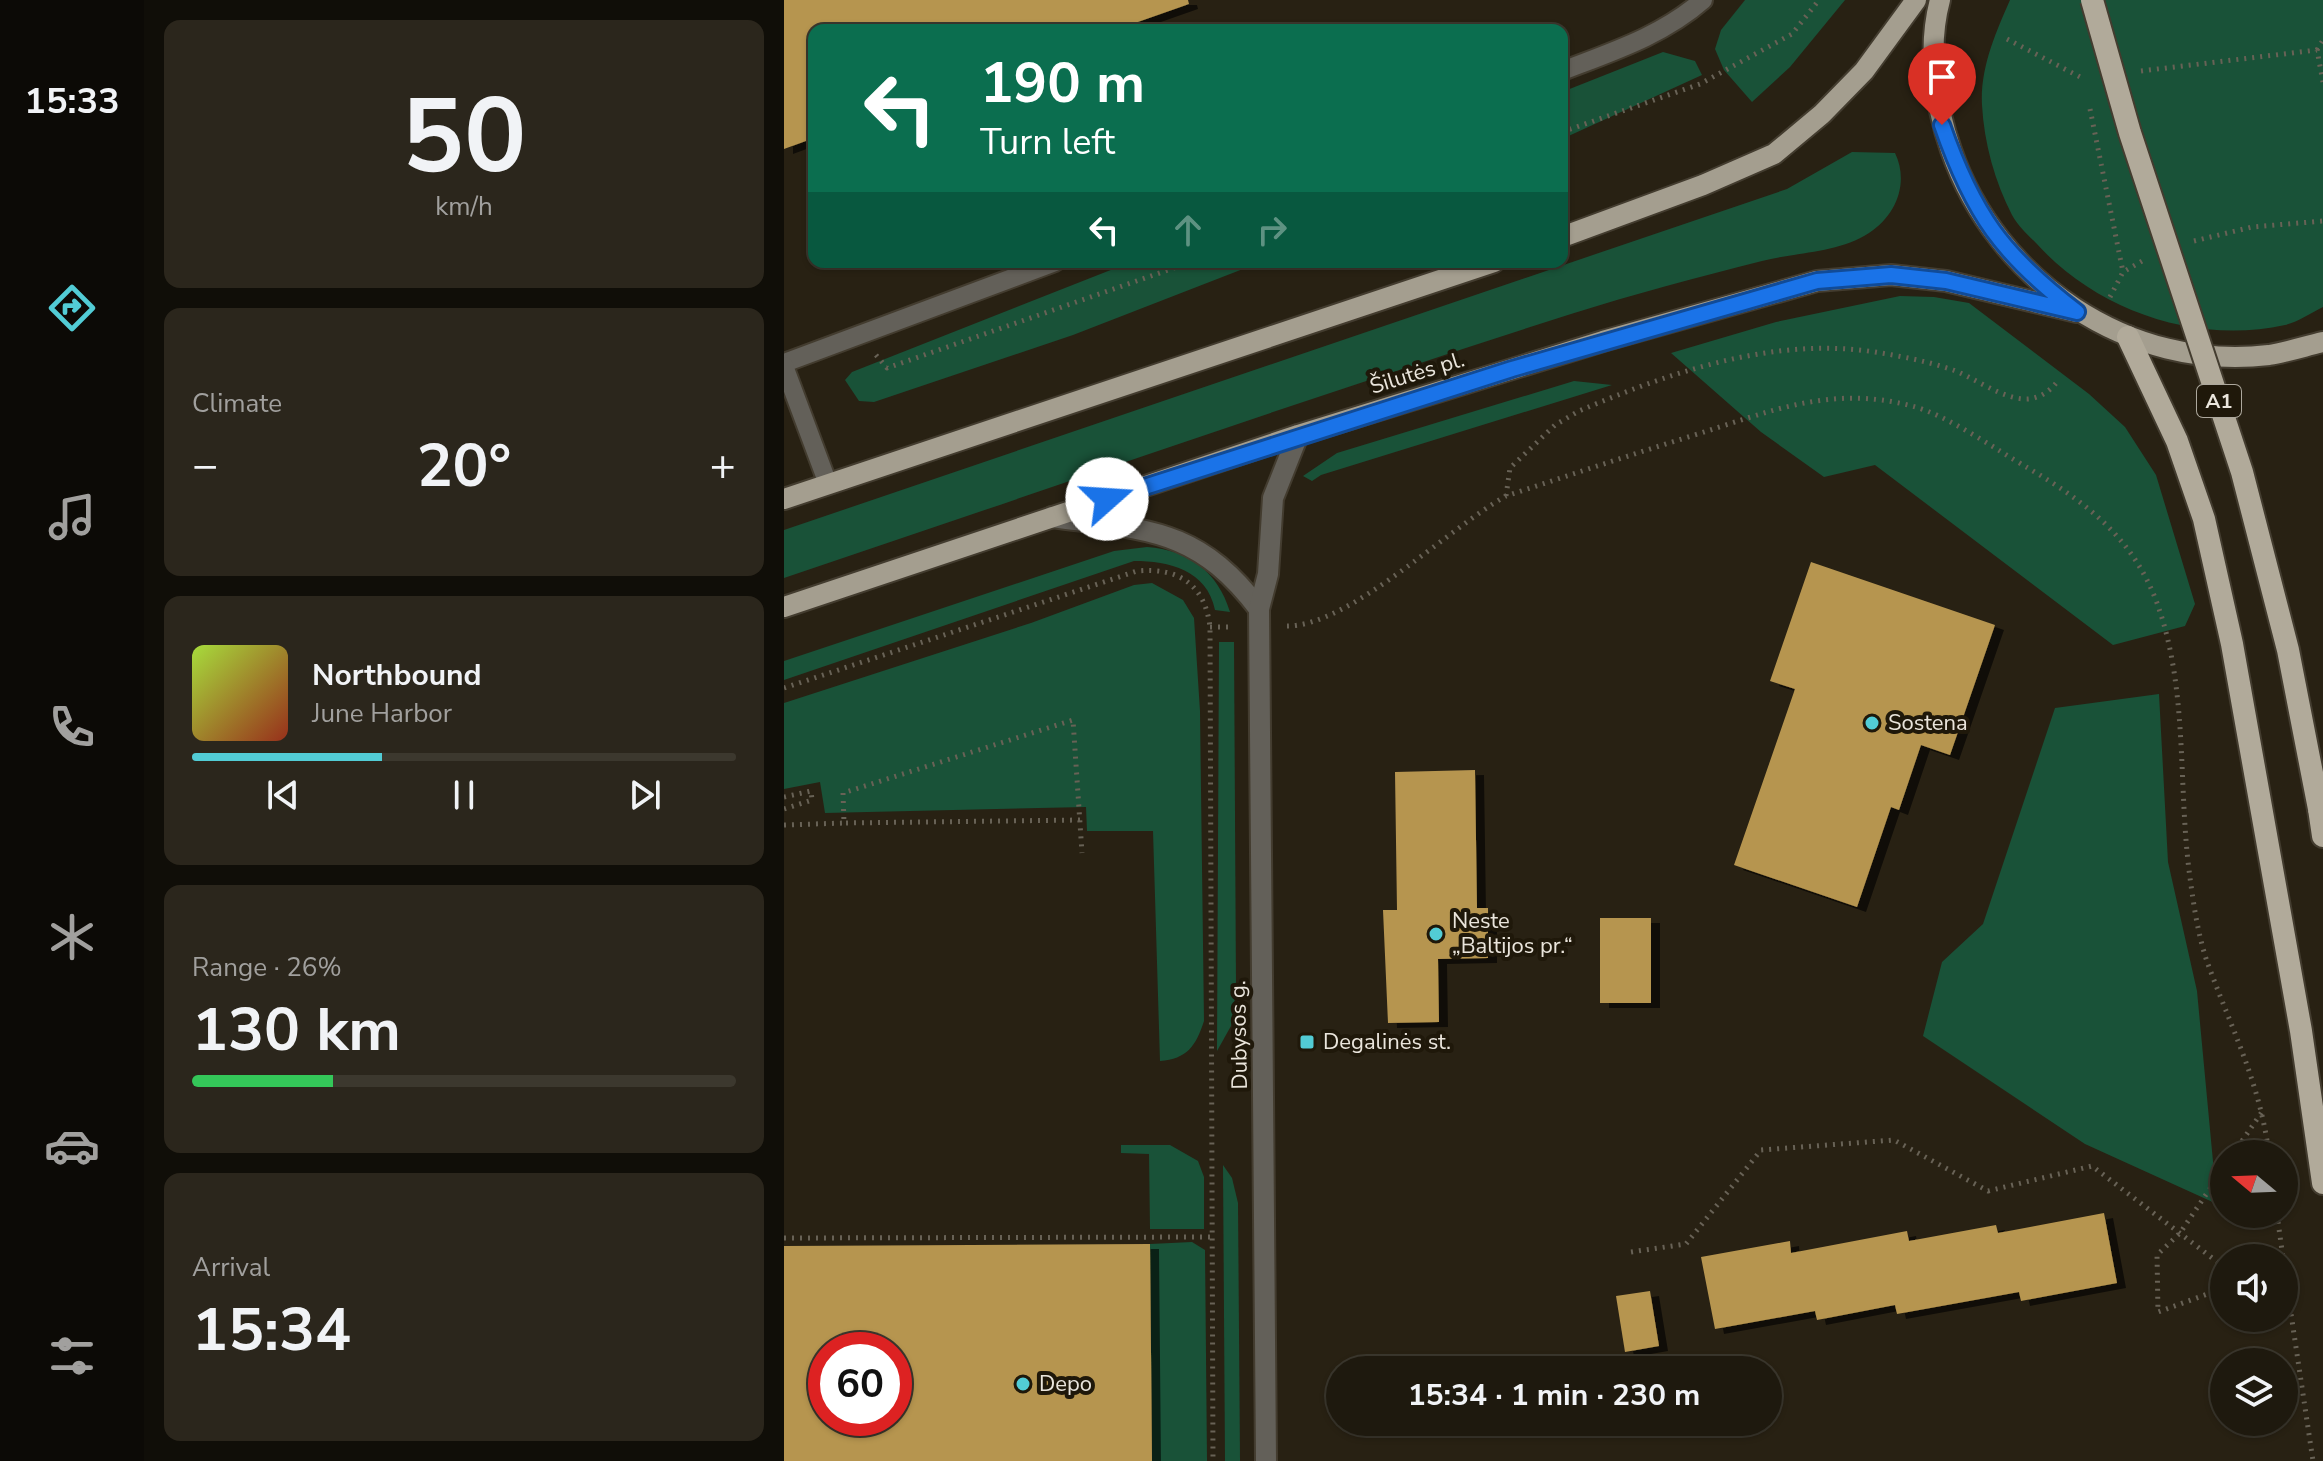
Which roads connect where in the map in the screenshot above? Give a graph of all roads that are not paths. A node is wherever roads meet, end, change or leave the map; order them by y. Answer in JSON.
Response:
{"nodes":[{"id":1,"x":1703,"y":0,"type":"edge"},
{"id":2,"x":1916,"y":0,"type":"edge"},
{"id":3,"x":1940,"y":0,"type":"edge"},
{"id":4,"x":2092,"y":0,"type":"edge"},
{"id":5,"x":1568,"y":69,"type":"edge"},
{"id":6,"x":1568,"y":235,"type":"edge"},
{"id":7,"x":1039,"y":268,"type":"edge"},
{"id":8,"x":1476,"y":268,"type":"edge"},
{"id":9,"x":2077,"y":312,"type":"junction"},
{"id":10,"x":2128,"y":337,"type":"junction"},
{"id":11,"x":2323,"y":342,"type":"edge"},
{"id":12,"x":784,"y":364,"type":"edge"},
{"id":13,"x":1298,"y":435,"type":"junction"},
{"id":14,"x":828,"y":484,"type":"junction"},
{"id":15,"x":784,"y":499,"type":"edge"},
{"id":16,"x":1052,"y":517,"type":"junction"},
{"id":17,"x":784,"y":607,"type":"edge"},
{"id":18,"x":1259,"y":618,"type":"junction"},
{"id":19,"x":2323,"y":836,"type":"edge"},
{"id":20,"x":2323,"y":1183,"type":"edge"},
{"id":21,"x":1266,"y":1461,"type":"edge"}],
"edges":[{"from":1,"to":5,"type":"lane"},
{"from":2,"to":6,"type":"main road"},
{"from":3,"to":9,"type":"main road"},
{"from":4,"to":19,"type":"highway","number":"A1","bridge":true},
{"from":7,"to":12,"type":"lane"},
{"from":8,"to":14,"type":"main road"},
{"from":9,"to":10,"type":"main road"},
{"from":9,"to":13,"type":"main road","name":"Šilutės pl."},
{"from":10,"to":11,"type":"main road"},
{"from":10,"to":20,"type":"highway"},
{"from":12,"to":14,"type":"lane"},
{"from":13,"to":16,"type":"main road","name":"Šilutės pl."},
{"from":13,"to":18,"type":"street","name":"Dubysos g."},
{"from":14,"to":15,"type":"main road"},
{"from":16,"to":17,"type":"main road","name":"Šilutės pl."},
{"from":16,"to":18,"type":"street"},
{"from":18,"to":21,"type":"street","name":"Dubysos g."}]}
